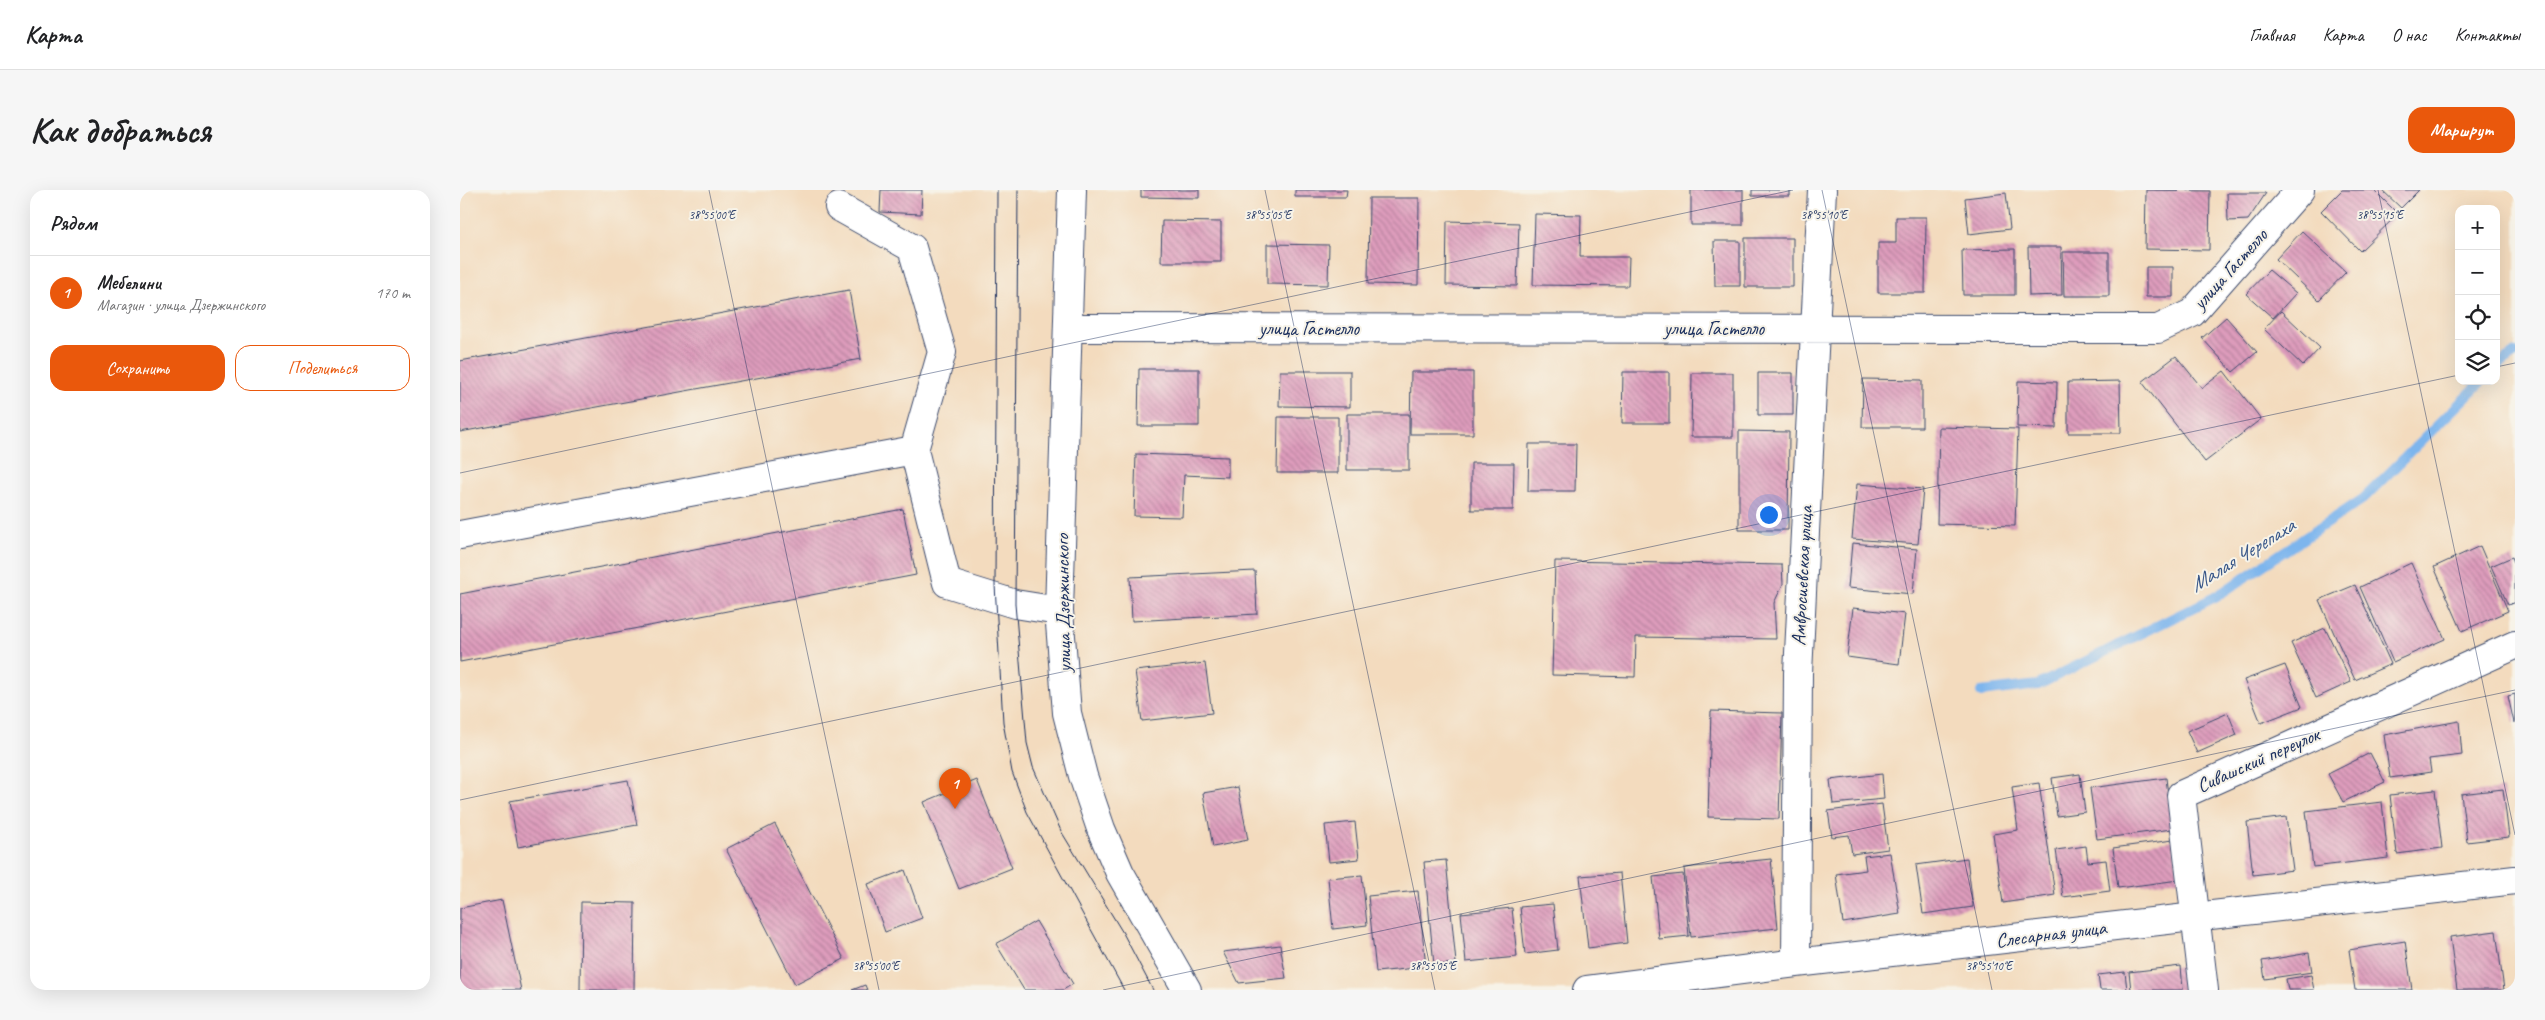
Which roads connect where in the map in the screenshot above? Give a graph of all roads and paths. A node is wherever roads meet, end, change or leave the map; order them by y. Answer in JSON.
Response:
{"nodes":[{"id":1,"x":1072,"y":190,"type":"edge"},
{"id":2,"x":1822,"y":190,"type":"edge"},
{"id":3,"x":2300,"y":190,"type":"edge"},
{"id":4,"x":839,"y":207,"type":"dead end"},
{"id":5,"x":1068,"y":328,"type":"junction"},
{"id":6,"x":1815,"y":328,"type":"junction"},
{"id":7,"x":914,"y":450,"type":"junction"},
{"id":8,"x":460,"y":535,"type":"edge"},
{"id":9,"x":1059,"y":611,"type":"junction"},
{"id":10,"x":2515,"y":646,"type":"edge"},
{"id":11,"x":2515,"y":880,"type":"edge"},
{"id":12,"x":2195,"y":917,"type":"junction"},
{"id":13,"x":1796,"y":963,"type":"junction"},
{"id":14,"x":1187,"y":990,"type":"edge"},
{"id":15,"x":1587,"y":990,"type":"edge"},
{"id":16,"x":2204,"y":990,"type":"edge"}],
"edges":[{"from":1,"to":5,"type":"street","name":"улица Дзержинского"},
{"from":2,"to":6,"type":"street","name":"Амвросиевская улица"},
{"from":3,"to":6,"type":"street","name":"улица Гастелло"},
{"from":4,"to":7,"type":"street"},
{"from":5,"to":6,"type":"street","name":"улица Гастелло"},
{"from":5,"to":9,"type":"street","name":"улица Дзержинского"},
{"from":6,"to":13,"type":"street","name":"Амвросиевская улица"},
{"from":7,"to":8,"type":"street"},
{"from":7,"to":9,"type":"street"},
{"from":9,"to":14,"type":"street","name":"улица Дзержинского"},
{"from":10,"to":12,"type":"street","name":"Сивашский переулок"},
{"from":11,"to":12,"type":"street","name":"Слесарная улица"},
{"from":12,"to":13,"type":"street","name":"Слесарная улица"},
{"from":12,"to":16,"type":"street","name":"Сивашский переулок"},
{"from":13,"to":15,"type":"street","name":"Слесарная улица"}]}
